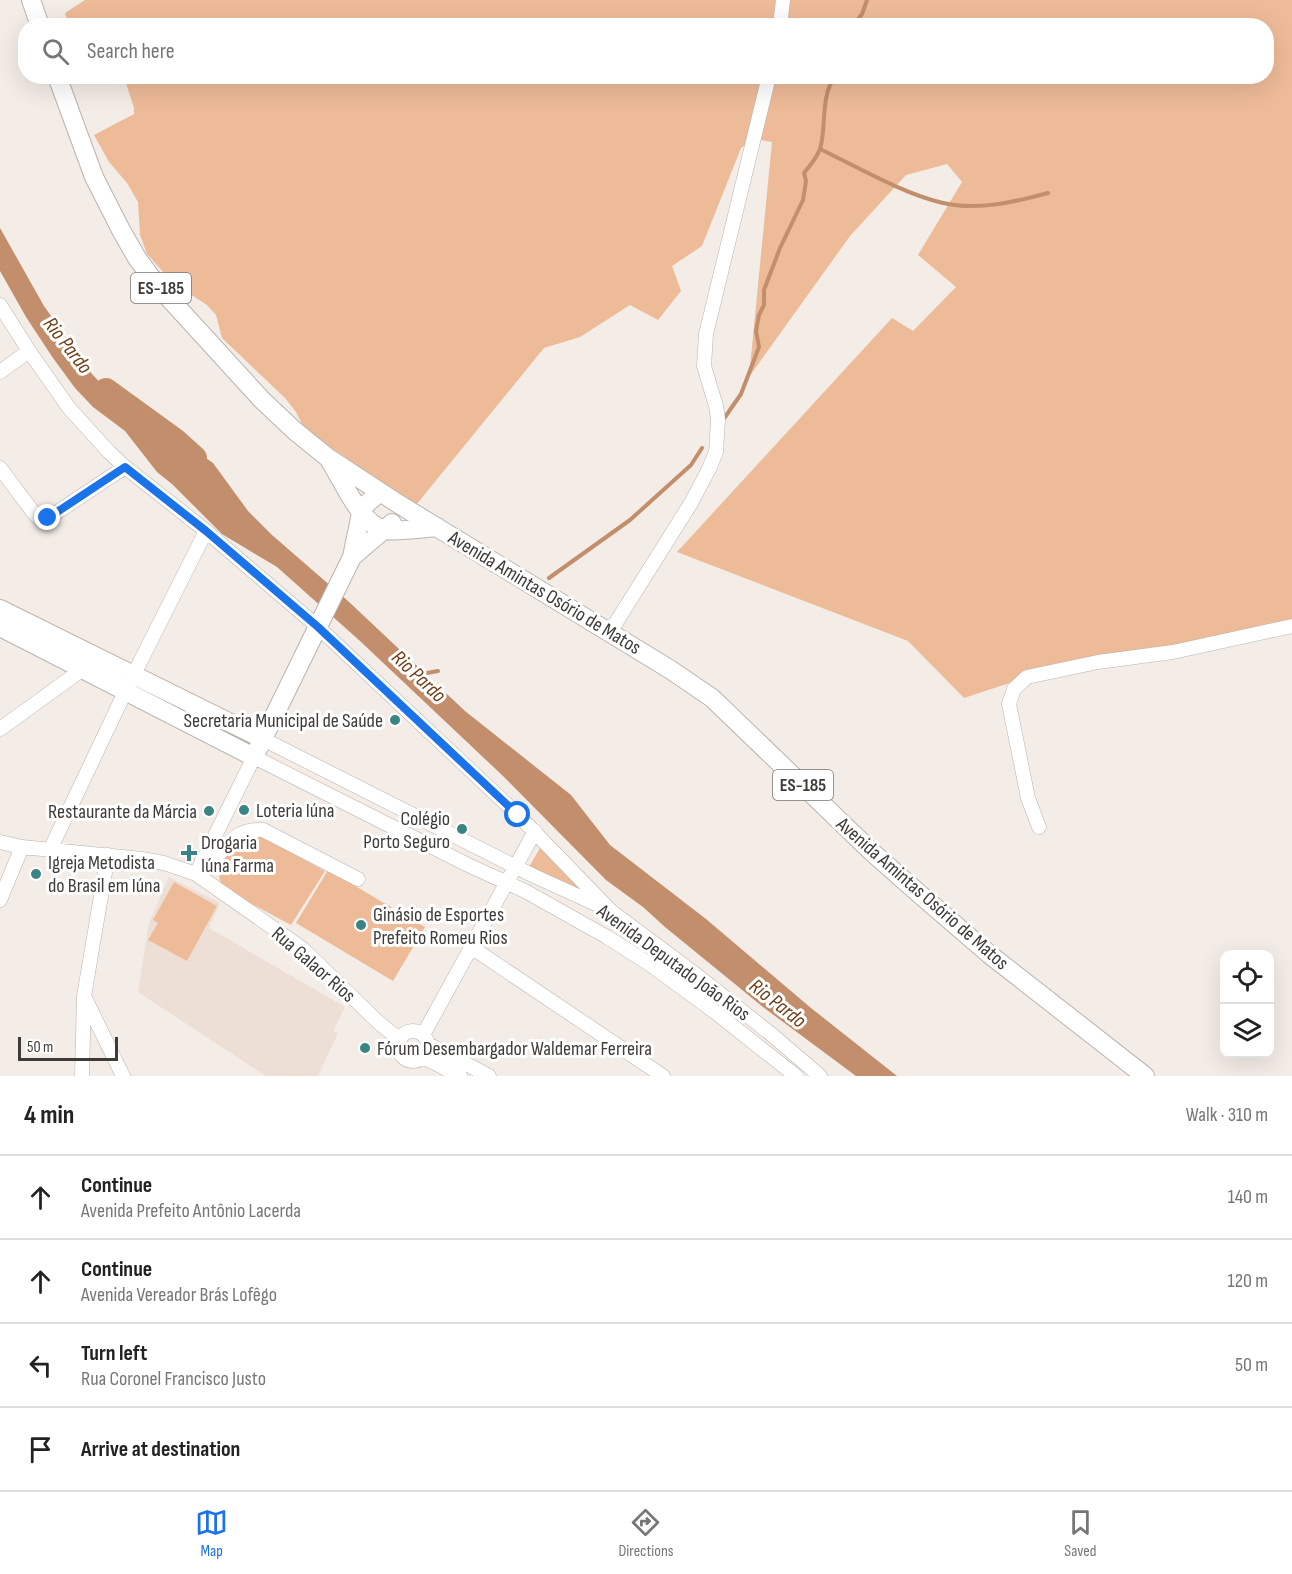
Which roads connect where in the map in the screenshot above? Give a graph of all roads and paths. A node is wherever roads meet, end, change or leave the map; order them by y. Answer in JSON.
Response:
{"nodes":[{"id":1,"x":31,"y":0,"type":"edge"},
{"id":2,"x":783,"y":0,"type":"edge"},
{"id":3,"x":37,"y":18,"type":"edge"},
{"id":4,"x":781,"y":18,"type":"edge"},
{"id":5,"x":60,"y":84,"type":"edge"},
{"id":6,"x":767,"y":84,"type":"edge"},
{"id":7,"x":0,"y":305,"type":"edge"},
{"id":8,"x":29,"y":351,"type":"junction"},
{"id":9,"x":0,"y":372,"type":"edge"},
{"id":10,"x":327,"y":457,"type":"junction"},
{"id":11,"x":125,"y":467,"type":"junction"},
{"id":12,"x":0,"y":468,"type":"edge"},
{"id":13,"x":380,"y":492,"type":"junction"},
{"id":14,"x":397,"y":503,"type":"junction"},
{"id":15,"x":361,"y":513,"type":"junction"},
{"id":16,"x":437,"y":527,"type":"junction"},
{"id":17,"x":385,"y":530,"type":"junction"},
{"id":18,"x":206,"y":531,"type":"junction"},
{"id":19,"x":351,"y":560,"type":"junction"},
{"id":20,"x":0,"y":609,"type":"edge"},
{"id":21,"x":322,"y":620,"type":"junction"},
{"id":22,"x":1292,"y":626,"type":"edge"},
{"id":23,"x":0,"y":627,"type":"edge"},
{"id":24,"x":609,"y":632,"type":"junction"},
{"id":25,"x":83,"y":669,"type":"junction"},
{"id":26,"x":130,"y":682,"type":"junction"},
{"id":27,"x":0,"y":729,"type":"edge"},
{"id":28,"x":263,"y":739,"type":"junction"},
{"id":29,"x":254,"y":757,"type":"junction"},
{"id":30,"x":1040,"y":827,"type":"dead end"},
{"id":31,"x":535,"y":831,"type":"junction"},
{"id":32,"x":0,"y":842,"type":"edge"},
{"id":33,"x":22,"y":846,"type":"junction"},
{"id":34,"x":50,"y":850,"type":"junction"},
{"id":35,"x":108,"y":855,"type":"junction"},
{"id":36,"x":202,"y":860,"type":"junction"},
{"id":37,"x":515,"y":866,"type":"junction"},
{"id":38,"x":196,"y":874,"type":"junction"},
{"id":39,"x":358,"y":879,"type":"dead end"},
{"id":40,"x":507,"y":883,"type":"junction"},
{"id":41,"x":0,"y":900,"type":"edge"},
{"id":42,"x":612,"y":911,"type":"junction"},
{"id":43,"x":471,"y":947,"type":"junction"},
{"id":44,"x":84,"y":996,"type":"junction"},
{"id":45,"x":399,"y":1039,"type":"junction"},
{"id":46,"x":425,"y":1045,"type":"junction"},
{"id":47,"x":82,"y":1076,"type":"edge"},
{"id":48,"x":123,"y":1076,"type":"edge"},
{"id":49,"x":460,"y":1076,"type":"edge"},
{"id":50,"x":489,"y":1076,"type":"edge"},
{"id":51,"x":663,"y":1076,"type":"edge"},
{"id":52,"x":796,"y":1076,"type":"edge"},
{"id":53,"x":820,"y":1076,"type":"edge"},
{"id":54,"x":1145,"y":1076,"type":"edge"}],
"edges":[{"from":1,"to":3,"type":"main road"},
{"from":2,"to":4,"type":"street"},
{"from":5,"to":10,"type":"main road","number":"ES-185"},
{"from":6,"to":24,"type":"street"},
{"from":7,"to":8,"type":"street"},
{"from":8,"to":9,"type":"street"},
{"from":8,"to":11,"type":"street"},
{"from":10,"to":13,"type":"main road","number":"ES-185"},
{"from":10,"to":15,"type":"main road"},
{"from":11,"to":12,"type":"street"},
{"from":11,"to":18,"type":"street"},
{"from":13,"to":14,"type":"main road","number":"ES-185"},
{"from":13,"to":15,"type":"main road"},
{"from":14,"to":16,"type":"main road","number":"ES-185"},
{"from":14,"to":17,"type":"main road"},
{"from":15,"to":17,"type":"main road"},
{"from":15,"to":19,"type":"main road"},
{"from":16,"to":17,"type":"main road"},
{"from":16,"to":24,"type":"main road","name":"Avenida Amintas Osório de Matos","number":"ES-185"},
{"from":17,"to":19,"type":"main road"},
{"from":18,"to":21,"type":"street"},
{"from":18,"to":26,"type":"street"},
{"from":19,"to":21,"type":"main road"},
{"from":20,"to":26,"type":"main road","name":"Avenida Deputado João Rios"},
{"from":21,"to":28,"type":"main road"},
{"from":21,"to":31,"type":"street"},
{"from":22,"to":30,"type":"street"},
{"from":23,"to":25,"type":"main road","name":"Avenida Deputado João Rios"},
{"from":24,"to":54,"type":"main road","name":"Avenida Amintas Osório de Matos","number":"ES-185"},
{"from":25,"to":26,"type":"main road","name":"Avenida Deputado João Rios"},
{"from":25,"to":27,"type":"street"},
{"from":26,"to":28,"type":"main road","name":"Avenida Deputado João Rios"},
{"from":26,"to":29,"type":"main road","name":"Avenida Deputado João Rios"},
{"from":26,"to":34,"type":"street"},
{"from":28,"to":29,"type":"main road"},
{"from":28,"to":37,"type":"street","name":"Avenida Deputado João Rios"},
{"from":29,"to":36,"type":"street"},
{"from":29,"to":40,"type":"street","name":"Avenida Deputado João Rios"},
{"from":31,"to":37,"type":"street"},
{"from":31,"to":42,"type":"street"},
{"from":32,"to":33,"type":"street","name":"Rua Galaor Rios"},
{"from":33,"to":34,"type":"street","name":"Rua Galaor Rios"},
{"from":33,"to":41,"type":"street"},
{"from":34,"to":35,"type":"street","name":"Rua Galaor Rios"},
{"from":35,"to":38,"type":"street","name":"Rua Galaor Rios"},
{"from":35,"to":44,"type":"street"},
{"from":36,"to":38,"type":"street"},
{"from":36,"to":39,"type":"street"},
{"from":37,"to":40,"type":"street"},
{"from":37,"to":42,"type":"street","name":"Avenida Deputado João Rios"},
{"from":38,"to":45,"type":"street","name":"Rua Galaor Rios"},
{"from":40,"to":43,"type":"street"},
{"from":40,"to":52,"type":"street","name":"Avenida Deputado João Rios"},
{"from":42,"to":53,"type":"street","name":"Avenida Deputado João Rios"},
{"from":43,"to":46,"type":"street"},
{"from":43,"to":51,"type":"street"},
{"from":44,"to":47,"type":"street"},
{"from":44,"to":48,"type":"street"},
{"from":45,"to":46,"type":"street"},
{"from":45,"to":46,"type":"street","name":"Rua Galaor Rios"},
{"from":46,"to":49,"type":"street","name":"Rua Galaor Rios"},
{"from":46,"to":50,"type":"street","name":"Rua Galaor Rios"}]}
